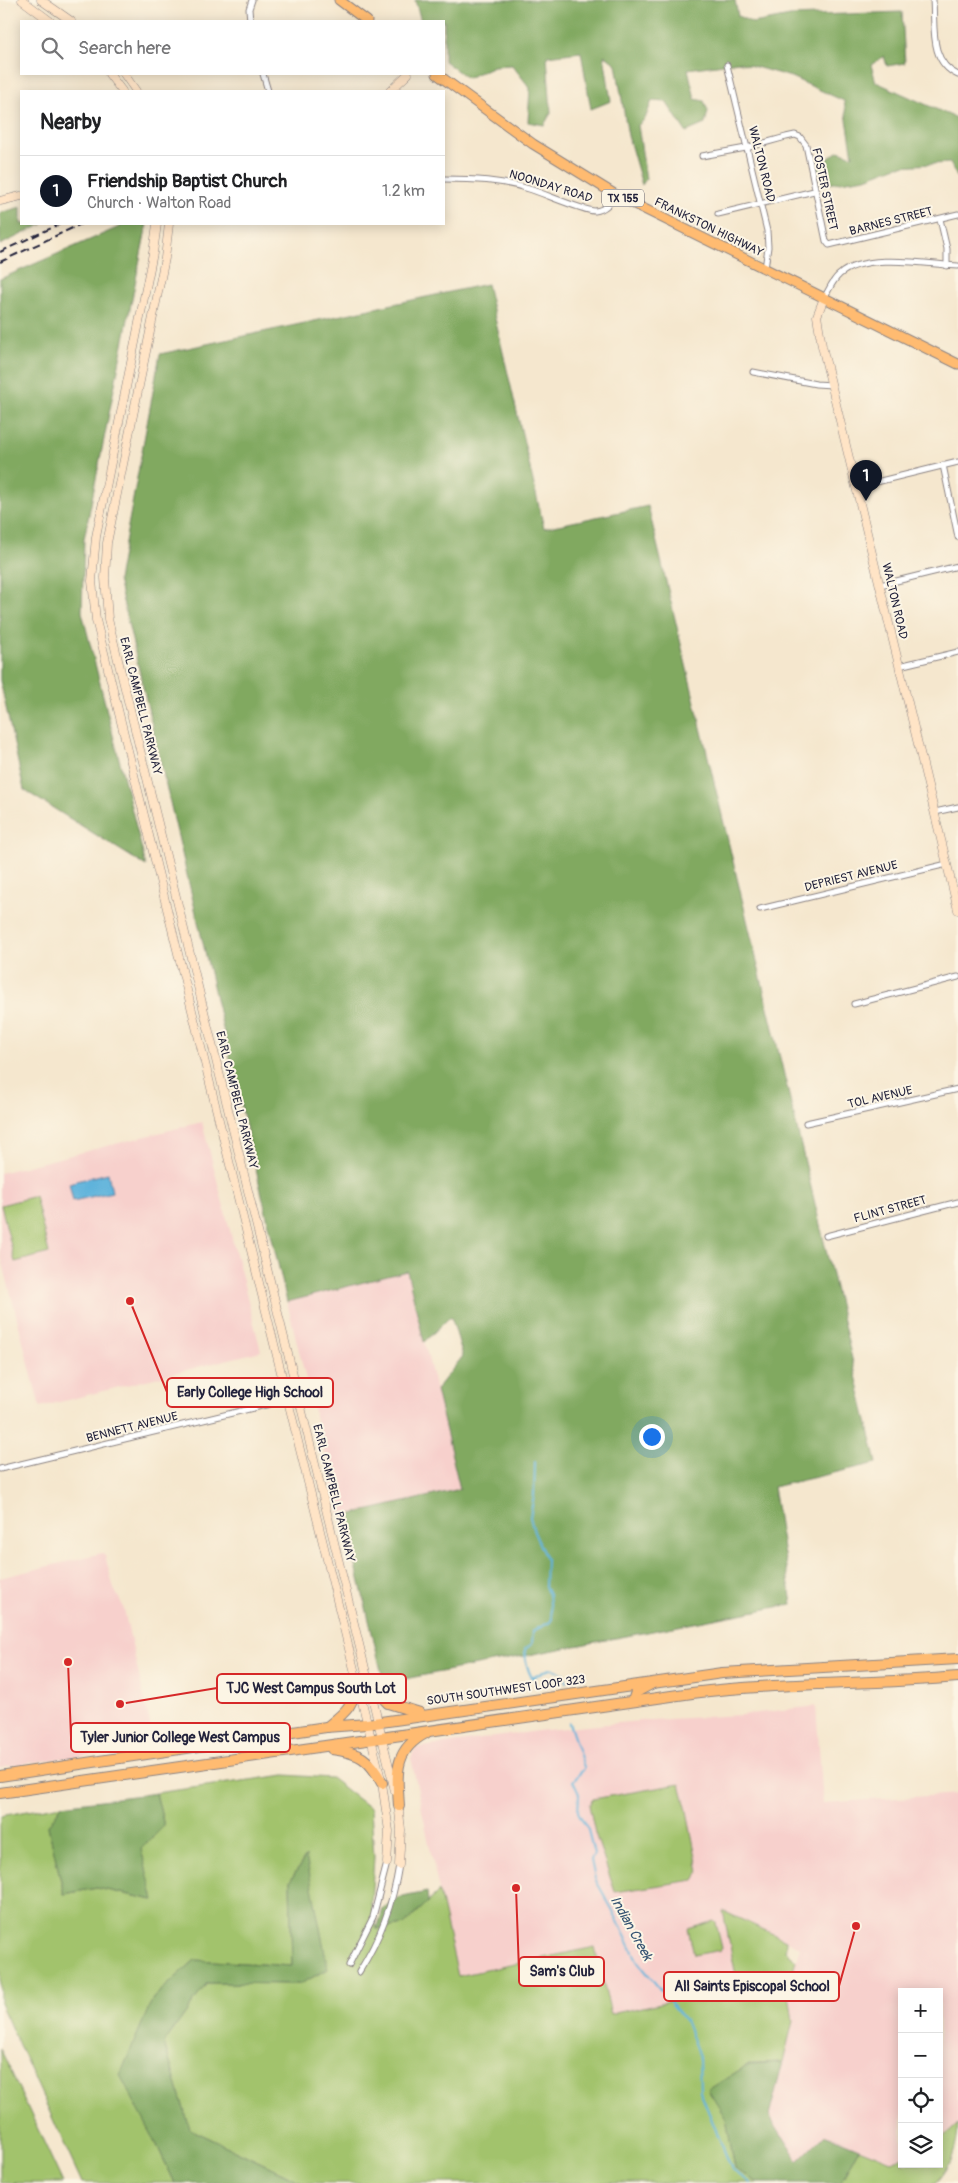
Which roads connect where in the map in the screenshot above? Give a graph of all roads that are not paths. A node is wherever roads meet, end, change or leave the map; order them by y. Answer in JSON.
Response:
{"nodes":[{"id":1,"x":22,"y":0,"type":"edge"},
{"id":2,"x":41,"y":0,"type":"edge"},
{"id":3,"x":252,"y":0,"type":"edge"},
{"id":4,"x":339,"y":0,"type":"edge"},
{"id":5,"x":934,"y":0,"type":"edge"},
{"id":6,"x":49,"y":20,"type":"edge"},
{"id":7,"x":71,"y":20,"type":"edge"},
{"id":8,"x":250,"y":20,"type":"edge"},
{"id":9,"x":366,"y":20,"type":"edge"},
{"id":10,"x":727,"y":65,"type":"dead end"},
{"id":11,"x":110,"y":75,"type":"edge"},
{"id":12,"x":125,"y":75,"type":"edge"},
{"id":13,"x":264,"y":75,"type":"edge"},
{"id":14,"x":407,"y":75,"type":"edge"},
{"id":15,"x":438,"y":75,"type":"edge"},
{"id":16,"x":958,"y":75,"type":"edge"},
{"id":17,"x":121,"y":90,"type":"edge"},
{"id":18,"x":135,"y":90,"type":"edge"},
{"id":19,"x":268,"y":90,"type":"edge"},
{"id":20,"x":391,"y":90,"type":"edge"},
{"id":21,"x":746,"y":148,"type":"junction"},
{"id":22,"x":702,"y":156,"type":"dead end"},
{"id":23,"x":445,"y":179,"type":"edge"},
{"id":24,"x":814,"y":191,"type":"junction"},
{"id":25,"x":616,"y":195,"type":"junction"},
{"id":26,"x":20,"y":196,"type":"edge"},
{"id":27,"x":0,"y":201,"type":"edge"},
{"id":28,"x":760,"y":204,"type":"junction"},
{"id":29,"x":718,"y":214,"type":"dead end"},
{"id":30,"x":958,"y":214,"type":"edge"},
{"id":31,"x":940,"y":219,"type":"junction"},
{"id":32,"x":157,"y":225,"type":"edge"},
{"id":33,"x":169,"y":225,"type":"edge"},
{"id":34,"x":828,"y":246,"type":"joint"},
{"id":35,"x":947,"y":266,"type":"junction"},
{"id":36,"x":958,"y":266,"type":"edge"},
{"id":37,"x":765,"y":269,"type":"junction"},
{"id":38,"x":824,"y":298,"type":"junction"},
{"id":39,"x":958,"y":364,"type":"edge"},
{"id":40,"x":753,"y":372,"type":"dead end"},
{"id":41,"x":832,"y":385,"type":"junction"},
{"id":42,"x":958,"y":462,"type":"edge"},
{"id":43,"x":942,"y":466,"type":"junction"},
{"id":44,"x":856,"y":487,"type":"junction"},
{"id":45,"x":958,"y":537,"type":"edge"},
{"id":46,"x":958,"y":566,"type":"edge"},
{"id":47,"x":880,"y":585,"type":"junction"},
{"id":48,"x":108,"y":619,"type":"junction"},
{"id":49,"x":96,"y":620,"type":"junction"},
{"id":50,"x":958,"y":652,"type":"edge"},
{"id":51,"x":899,"y":666,"type":"junction"},
{"id":52,"x":958,"y":807,"type":"edge"},
{"id":53,"x":935,"y":812,"type":"junction"},
{"id":54,"x":947,"y":864,"type":"junction"},
{"id":55,"x":760,"y":908,"type":"dead end"},
{"id":56,"x":958,"y":910,"type":"edge"},
{"id":57,"x":958,"y":977,"type":"edge"},
{"id":58,"x":854,"y":1004,"type":"dead end"},
{"id":59,"x":203,"y":1008,"type":"junction"},
{"id":60,"x":191,"y":1011,"type":"junction"},
{"id":61,"x":958,"y":1089,"type":"edge"},
{"id":62,"x":806,"y":1124,"type":"dead end"},
{"id":63,"x":958,"y":1202,"type":"edge"},
{"id":64,"x":826,"y":1236,"type":"dead end"},
{"id":65,"x":299,"y":1397,"type":"junction"},
{"id":66,"x":287,"y":1400,"type":"junction"},
{"id":67,"x":0,"y":1469,"type":"edge"},
{"id":68,"x":958,"y":1659,"type":"edge"},
{"id":69,"x":958,"y":1677,"type":"edge"},
{"id":70,"x":356,"y":1680,"type":"junction"},
{"id":71,"x":659,"y":1680,"type":"junction"},
{"id":72,"x":370,"y":1684,"type":"junction"},
{"id":73,"x":633,"y":1701,"type":"junction"},
{"id":74,"x":426,"y":1714,"type":"junction"},
{"id":75,"x":378,"y":1722,"type":"junction"},
{"id":76,"x":367,"y":1724,"type":"junction"},
{"id":77,"x":326,"y":1727,"type":"junction"},
{"id":78,"x":433,"y":1730,"type":"junction"},
{"id":79,"x":383,"y":1738,"type":"junction"},
{"id":80,"x":371,"y":1740,"type":"junction"},
{"id":81,"x":316,"y":1747,"type":"junction"},
{"id":82,"x":0,"y":1776,"type":"edge"},
{"id":83,"x":382,"y":1783,"type":"junction"},
{"id":84,"x":0,"y":1793,"type":"edge"},
{"id":85,"x":399,"y":1806,"type":"junction"},
{"id":86,"x":387,"y":1863,"type":"joint"},
{"id":87,"x":399,"y":1865,"type":"joint"},
{"id":88,"x":348,"y":1965,"type":"dead end"},
{"id":89,"x":359,"y":1972,"type":"dead end"}],
"edges":[{"from":1,"to":6,"type":"main road"},
{"from":2,"to":7,"type":"main road"},
{"from":3,"to":8,"type":"street"},
{"from":4,"to":9,"type":"main road"},
{"from":5,"to":16,"type":"street"},
{"from":10,"to":21,"type":"street","name":"WALTON ROAD"},
{"from":11,"to":17,"type":"main road"},
{"from":12,"to":18,"type":"main road"},
{"from":13,"to":19,"type":"street"},
{"from":14,"to":20,"type":"main road"},
{"from":15,"to":25,"type":"main road","name":"FRANKSTON HIGHWAY","number":"TX 155"},
{"from":21,"to":22,"type":"street"},
{"from":21,"to":24,"type":"street","name":"FOSTER STREET"},
{"from":21,"to":28,"type":"street","name":"WALTON ROAD"},
{"from":23,"to":25,"type":"street","name":"NOONDAY ROAD"},
{"from":24,"to":28,"type":"street"},
{"from":24,"to":34,"type":"street","name":"FOSTER STREET"},
{"from":25,"to":37,"type":"main road","name":"FRANKSTON HIGHWAY","number":"TX 155"},
{"from":26,"to":27,"type":"main road"},
{"from":28,"to":29,"type":"street"},
{"from":28,"to":37,"type":"street","name":"WALTON ROAD"},
{"from":30,"to":31,"type":"street","name":"BARNES STREET"},
{"from":31,"to":34,"type":"street","name":"BARNES STREET"},
{"from":31,"to":35,"type":"street"},
{"from":32,"to":49,"type":"main road","name":"EARL CAMPBELL PARKWAY"},
{"from":33,"to":48,"type":"main road","name":"EARL CAMPBELL PARKWAY"},
{"from":35,"to":36,"type":"street"},
{"from":35,"to":38,"type":"street"},
{"from":37,"to":38,"type":"main road","name":"FRANKSTON HIGHWAY","number":"TX 155"},
{"from":38,"to":39,"type":"main road","name":"FRANKSTON HIGHWAY","number":"TX 155"},
{"from":38,"to":41,"type":"main road","name":"WALTON ROAD"},
{"from":40,"to":41,"type":"street"},
{"from":41,"to":44,"type":"main road","name":"WALTON ROAD"},
{"from":42,"to":43,"type":"street"},
{"from":43,"to":44,"type":"street"},
{"from":43,"to":45,"type":"street"},
{"from":44,"to":47,"type":"main road","name":"WALTON ROAD"},
{"from":46,"to":47,"type":"street"},
{"from":47,"to":51,"type":"main road","name":"WALTON ROAD"},
{"from":48,"to":49,"type":"main road"},
{"from":48,"to":59,"type":"main road","name":"EARL CAMPBELL PARKWAY"},
{"from":49,"to":60,"type":"main road","name":"EARL CAMPBELL PARKWAY"},
{"from":50,"to":51,"type":"street"},
{"from":51,"to":53,"type":"main road","name":"WALTON ROAD"},
{"from":52,"to":53,"type":"street"},
{"from":53,"to":54,"type":"main road","name":"WALTON ROAD"},
{"from":54,"to":55,"type":"street","name":"DEPRIEST AVENUE"},
{"from":54,"to":56,"type":"main road","name":"WALTON ROAD"},
{"from":57,"to":58,"type":"street"},
{"from":59,"to":60,"type":"main road"},
{"from":59,"to":65,"type":"main road","name":"EARL CAMPBELL PARKWAY"},
{"from":60,"to":66,"type":"main road","name":"EARL CAMPBELL PARKWAY"},
{"from":61,"to":62,"type":"street","name":"TOL AVENUE"},
{"from":63,"to":64,"type":"street","name":"FLINT STREET"},
{"from":65,"to":66,"type":"street","name":"BENNETT AVENUE"},
{"from":65,"to":72,"type":"main road","name":"EARL CAMPBELL PARKWAY"},
{"from":66,"to":67,"type":"street","name":"BENNETT AVENUE"},
{"from":66,"to":70,"type":"main road","name":"EARL CAMPBELL PARKWAY"},
{"from":68,"to":71,"type":"highway","name":"SOUTH SOUTHWEST LOOP 323"},
{"from":69,"to":73,"type":"highway"},
{"from":70,"to":76,"type":"main road","name":"EARL CAMPBELL PARKWAY"},
{"from":70,"to":77,"type":"highway"},
{"from":71,"to":73,"type":"highway"},
{"from":71,"to":74,"type":"highway","name":"SOUTH SOUTHWEST LOOP 323"},
{"from":72,"to":74,"type":"highway"},
{"from":72,"to":75,"type":"main road","name":"EARL CAMPBELL PARKWAY"},
{"from":73,"to":78,"type":"highway"},
{"from":74,"to":75,"type":"highway","name":"SOUTH SOUTHWEST LOOP 323"},
{"from":75,"to":76,"type":"highway","name":"SOUTH SOUTHWEST LOOP 323"},
{"from":75,"to":79,"type":"main road","name":"EARL CAMPBELL PARKWAY"},
{"from":76,"to":77,"type":"highway","name":"SOUTH SOUTHWEST LOOP 323"},
{"from":76,"to":80,"type":"main road","name":"EARL CAMPBELL PARKWAY"},
{"from":77,"to":82,"type":"highway","name":"SOUTH SOUTHWEST LOOP 323"},
{"from":78,"to":79,"type":"highway"},
{"from":78,"to":85,"type":"highway"},
{"from":79,"to":80,"type":"highway"},
{"from":79,"to":85,"type":"main road","name":"EARL CAMPBELL PARKWAY"},
{"from":80,"to":81,"type":"highway"},
{"from":80,"to":83,"type":"main road","name":"EARL CAMPBELL PARKWAY"},
{"from":81,"to":83,"type":"highway"},
{"from":81,"to":84,"type":"highway"},
{"from":83,"to":86,"type":"main road","name":"EARL CAMPBELL PARKWAY"},
{"from":85,"to":87,"type":"main road","name":"EARL CAMPBELL PARKWAY"},
{"from":86,"to":88,"type":"street","name":"EARL CAMPBELL PARKWAY"},
{"from":87,"to":89,"type":"street","name":"EARL CAMPBELL PARKWAY"}]}
